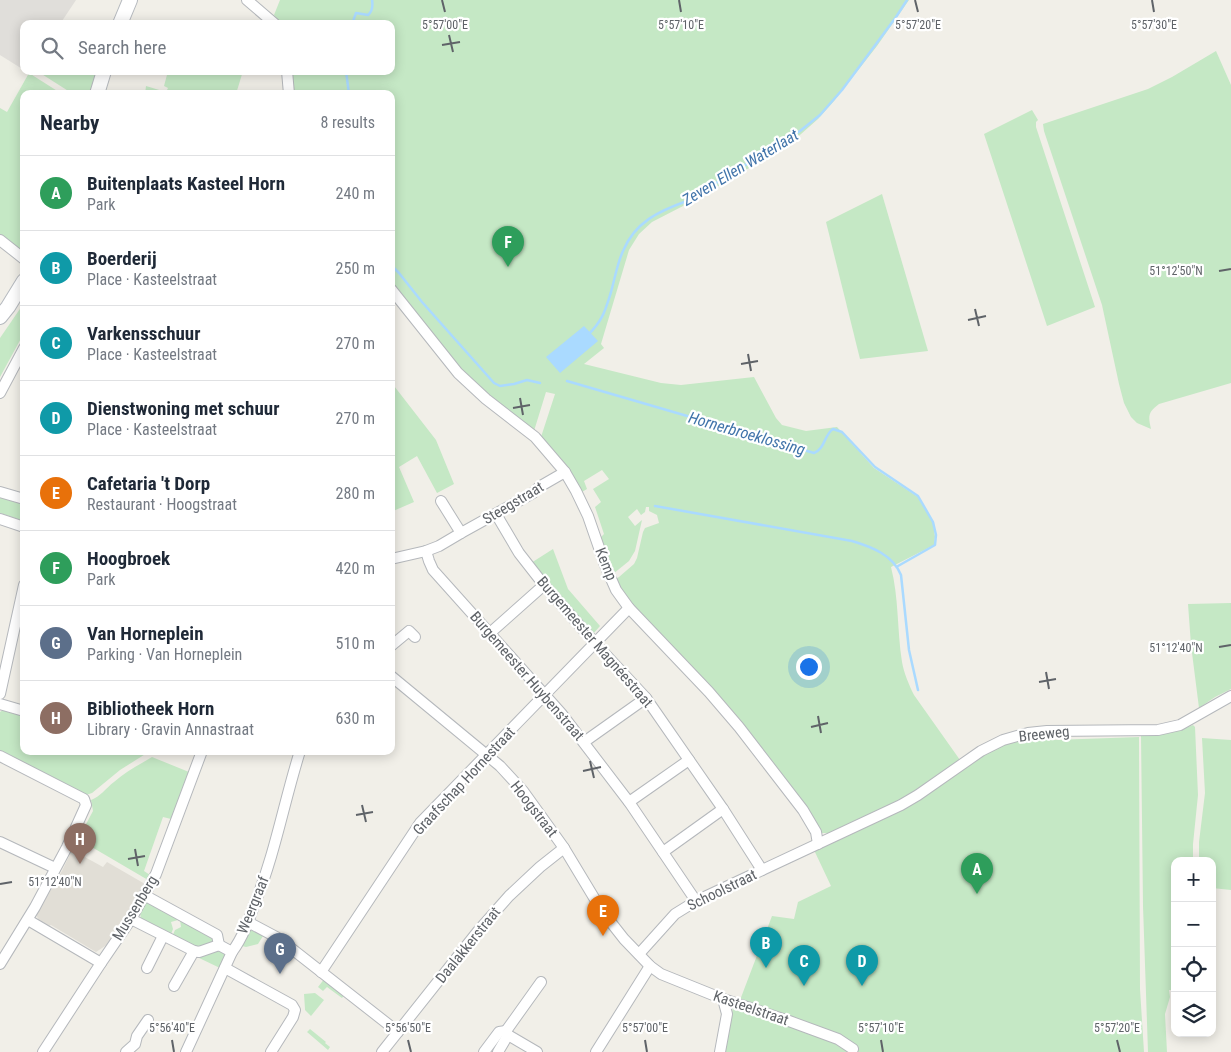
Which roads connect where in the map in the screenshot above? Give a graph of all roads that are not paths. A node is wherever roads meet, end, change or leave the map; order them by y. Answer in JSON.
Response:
{"nodes":[{"id":1,"x":130,"y":0,"type":"edge"},
{"id":2,"x":247,"y":0,"type":"edge"},
{"id":3,"x":122,"y":20,"type":"edge"},
{"id":4,"x":270,"y":20,"type":"edge"},
{"id":5,"x":103,"y":75,"type":"edge"},
{"id":6,"x":287,"y":75,"type":"edge"},
{"id":7,"x":98,"y":90,"type":"edge"},
{"id":8,"x":289,"y":90,"type":"edge"},
{"id":9,"x":0,"y":240,"type":"edge"},
{"id":10,"x":20,"y":256,"type":"edge"},
{"id":11,"x":20,"y":287,"type":"edge"},
{"id":12,"x":395,"y":294,"type":"edge"},
{"id":13,"x":0,"y":317,"type":"edge"},
{"id":14,"x":20,"y":356,"type":"edge"},
{"id":15,"x":0,"y":393,"type":"edge"},
{"id":16,"x":564,"y":472,"type":"junction"},
{"id":17,"x":0,"y":492,"type":"edge"},
{"id":18,"x":20,"y":498,"type":"edge"},
{"id":19,"x":442,"y":501,"type":"dead end"},
{"id":20,"x":496,"y":514,"type":"junction"},
{"id":21,"x":0,"y":519,"type":"edge"},
{"id":22,"x":20,"y":526,"type":"edge"},
{"id":23,"x":461,"y":533,"type":"junction"},
{"id":24,"x":426,"y":551,"type":"junction"},
{"id":25,"x":395,"y":558,"type":"edge"},
{"id":26,"x":544,"y":585,"type":"junction"},
{"id":27,"x":629,"y":608,"type":"junction"},
{"id":28,"x":19,"y":628,"type":"edge"},
{"id":29,"x":490,"y":633,"type":"junction"},
{"id":30,"x":415,"y":637,"type":"dead end"},
{"id":31,"x":395,"y":643,"type":"edge"},
{"id":32,"x":595,"y":643,"type":"junction"},
{"id":33,"x":395,"y":679,"type":"edge"},
{"id":34,"x":0,"y":694,"type":"edge"},
{"id":35,"x":544,"y":695,"type":"junction"},
{"id":36,"x":1231,"y":696,"type":"edge"},
{"id":37,"x":646,"y":698,"type":"junction"},
{"id":38,"x":0,"y":704,"type":"edge"},
{"id":39,"x":20,"y":710,"type":"edge"},
{"id":40,"x":584,"y":742,"type":"junction"},
{"id":41,"x":201,"y":755,"type":"edge"},
{"id":42,"x":299,"y":755,"type":"edge"},
{"id":43,"x":487,"y":755,"type":"junction"},
{"id":44,"x":0,"y":756,"type":"edge"},
{"id":45,"x":689,"y":760,"type":"junction"},
{"id":46,"x":629,"y":802,"type":"junction"},
{"id":47,"x":723,"y":809,"type":"junction"},
{"id":48,"x":0,"y":842,"type":"edge"},
{"id":49,"x":818,"y":844,"type":"junction"},
{"id":50,"x":564,"y":848,"type":"junction"},
{"id":51,"x":663,"y":852,"type":"junction"},
{"id":52,"x":56,"y":868,"type":"junction"},
{"id":53,"x":762,"y":870,"type":"junction"},
{"id":54,"x":144,"y":895,"type":"junction"},
{"id":55,"x":696,"y":901,"type":"junction"},
{"id":56,"x":131,"y":919,"type":"junction"},
{"id":57,"x":28,"y":920,"type":"junction"},
{"id":58,"x":248,"y":922,"type":"junction"},
{"id":59,"x":163,"y":936,"type":"junction"},
{"id":60,"x":220,"y":945,"type":"junction"},
{"id":61,"x":194,"y":951,"type":"junction"},
{"id":62,"x":232,"y":952,"type":"junction"},
{"id":63,"x":639,"y":954,"type":"junction"},
{"id":64,"x":101,"y":963,"type":"junction"},
{"id":65,"x":0,"y":964,"type":"edge"},
{"id":66,"x":650,"y":966,"type":"junction"},
{"id":67,"x":147,"y":968,"type":"dead end"},
{"id":68,"x":225,"y":968,"type":"junction"},
{"id":69,"x":321,"y":972,"type":"junction"},
{"id":70,"x":541,"y":982,"type":"dead end"},
{"id":71,"x":174,"y":986,"type":"dead end"},
{"id":72,"x":723,"y":1000,"type":"junction"},
{"id":73,"x":148,"y":1020,"type":"dead end"},
{"id":74,"x":398,"y":1032,"type":"junction"},
{"id":75,"x":507,"y":1033,"type":"junction"},
{"id":76,"x":853,"y":1049,"type":"dead end"},
{"id":77,"x":43,"y":1052,"type":"edge"},
{"id":78,"x":126,"y":1052,"type":"edge"},
{"id":79,"x":186,"y":1052,"type":"edge"},
{"id":80,"x":271,"y":1052,"type":"edge"},
{"id":81,"x":382,"y":1052,"type":"edge"},
{"id":82,"x":484,"y":1052,"type":"edge"},
{"id":83,"x":498,"y":1052,"type":"edge"},
{"id":84,"x":537,"y":1052,"type":"edge"},
{"id":85,"x":596,"y":1052,"type":"edge"},
{"id":86,"x":720,"y":1052,"type":"edge"}],
"edges":[{"from":1,"to":3,"type":"street"},
{"from":2,"to":4,"type":"street"},
{"from":5,"to":7,"type":"street"},
{"from":6,"to":8,"type":"street"},
{"from":9,"to":10,"type":"street"},
{"from":11,"to":13,"type":"street"},
{"from":12,"to":16,"type":"street","name":"Kemp"},
{"from":14,"to":15,"type":"street"},
{"from":16,"to":20,"type":"street","name":"Steegstraat"},
{"from":16,"to":27,"type":"street","name":"Kemp"},
{"from":17,"to":18,"type":"street"},
{"from":19,"to":23,"type":"street"},
{"from":20,"to":23,"type":"street","name":"Steegstraat"},
{"from":20,"to":26,"type":"street","name":"Burgemeester Magnéestraat"},
{"from":21,"to":22,"type":"street"},
{"from":23,"to":24,"type":"street","name":"Steegstraat"},
{"from":24,"to":25,"type":"street","name":"Steegstraat"},
{"from":24,"to":29,"type":"street","name":"Burgemeester Huybenstraat"},
{"from":26,"to":29,"type":"street"},
{"from":26,"to":32,"type":"street","name":"Burgemeester Magnéestraat"},
{"from":27,"to":32,"type":"street","name":"Graafschap Hornestraat"},
{"from":27,"to":49,"type":"street","name":"Kemp"},
{"from":28,"to":34,"type":"street"},
{"from":29,"to":35,"type":"street","name":"Burgemeester Huybenstraat"},
{"from":30,"to":31,"type":"street"},
{"from":32,"to":35,"type":"street","name":"Graafschap Hornestraat"},
{"from":32,"to":37,"type":"street","name":"Burgemeester Magnéestraat"},
{"from":33,"to":43,"type":"street","name":"Hoogstraat"},
{"from":35,"to":40,"type":"street","name":"Burgemeester Huybenstraat"},
{"from":35,"to":43,"type":"street","name":"Graafschap Hornestraat"},
{"from":36,"to":49,"type":"street","name":"Breeweg"},
{"from":37,"to":40,"type":"street"},
{"from":37,"to":45,"type":"street","name":"Burgemeester Magnéestraat"},
{"from":38,"to":39,"type":"street"},
{"from":40,"to":46,"type":"street","name":"Burgemeester Huybenstraat"},
{"from":41,"to":54,"type":"street","name":"Mussenberg"},
{"from":42,"to":58,"type":"street","name":"Weergraaf"},
{"from":43,"to":50,"type":"street","name":"Hoogstraat"},
{"from":43,"to":69,"type":"street","name":"Graafschap Hornestraat"},
{"from":44,"to":52,"type":"street"},
{"from":45,"to":46,"type":"street"},
{"from":45,"to":47,"type":"street","name":"Burgemeester Magnéestraat"},
{"from":46,"to":51,"type":"street","name":"Burgemeester Huybenstraat"},
{"from":47,"to":51,"type":"street"},
{"from":47,"to":53,"type":"street","name":"Burgemeester Magnéestraat"},
{"from":48,"to":52,"type":"street"},
{"from":49,"to":53,"type":"street","name":"Schoolstraat"},
{"from":50,"to":63,"type":"street","name":"Hoogstraat"},
{"from":50,"to":74,"type":"street","name":"Daalakkerstraat"},
{"from":51,"to":55,"type":"street","name":"Burgemeester Huybenstraat"},
{"from":52,"to":57,"type":"street"},
{"from":53,"to":55,"type":"street","name":"Schoolstraat"},
{"from":54,"to":56,"type":"street","name":"Mussenberg"},
{"from":54,"to":60,"type":"street"},
{"from":55,"to":63,"type":"street","name":"Schoolstraat"},
{"from":56,"to":59,"type":"street"},
{"from":56,"to":64,"type":"street","name":"Mussenberg"},
{"from":57,"to":64,"type":"street"},
{"from":57,"to":65,"type":"street"},
{"from":58,"to":62,"type":"street","name":"Weergraaf"},
{"from":58,"to":69,"type":"street"},
{"from":59,"to":61,"type":"street"},
{"from":59,"to":67,"type":"street"},
{"from":60,"to":61,"type":"street"},
{"from":60,"to":62,"type":"street"},
{"from":61,"to":71,"type":"street"},
{"from":62,"to":68,"type":"street","name":"Weergraaf"},
{"from":63,"to":66,"type":"street","name":"Hoogstraat"},
{"from":64,"to":77,"type":"street","name":"Mussenberg"},
{"from":66,"to":72,"type":"street","name":"Kasteelstraat"},
{"from":66,"to":85,"type":"street"},
{"from":68,"to":79,"type":"street","name":"Weergraaf"},
{"from":68,"to":80,"type":"street"},
{"from":69,"to":74,"type":"street"},
{"from":70,"to":75,"type":"street"},
{"from":72,"to":76,"type":"street","name":"Kasteelstraat"},
{"from":72,"to":86,"type":"street"},
{"from":73,"to":78,"type":"street"},
{"from":74,"to":81,"type":"street","name":"Daalakkerstraat"},
{"from":75,"to":82,"type":"street"},
{"from":75,"to":83,"type":"street"},
{"from":75,"to":84,"type":"street"}]}
